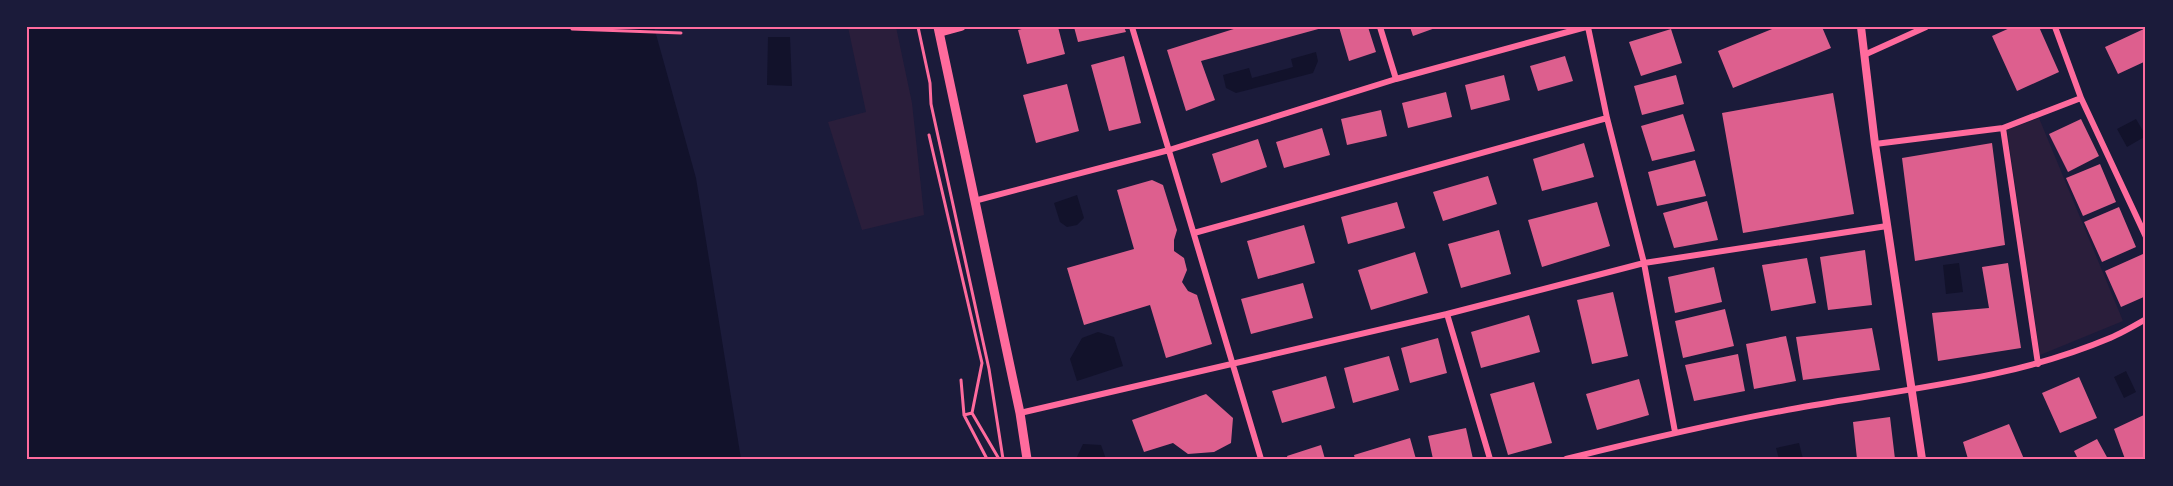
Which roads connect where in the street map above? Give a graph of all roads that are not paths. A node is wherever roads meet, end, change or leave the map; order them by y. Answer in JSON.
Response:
{"nodes":[{"id":1,"x":961,"y":27,"type":"edge"},
{"id":2,"x":1132,"y":27,"type":"edge"},
{"id":3,"x":1380,"y":27,"type":"edge"},
{"id":4,"x":1587,"y":27,"type":"edge"},
{"id":5,"x":1861,"y":27,"type":"edge"},
{"id":6,"x":1926,"y":27,"type":"edge"},
{"id":7,"x":2055,"y":27,"type":"edge"},
{"id":8,"x":939,"y":30,"type":"edge"},
{"id":9,"x":1864,"y":55,"type":"junction"},
{"id":10,"x":1396,"y":79,"type":"junction"},
{"id":11,"x":2080,"y":98,"type":"junction"},
{"id":12,"x":1608,"y":118,"type":"junction"},
{"id":13,"x":2003,"y":128,"type":"junction"},
{"id":14,"x":1875,"y":144,"type":"junction"},
{"id":15,"x":1169,"y":150,"type":"junction"},
{"id":16,"x":974,"y":201,"type":"junction"},
{"id":17,"x":1887,"y":226,"type":"junction"},
{"id":18,"x":1194,"y":232,"type":"junction"},
{"id":19,"x":2146,"y":237,"type":"edge"},
{"id":20,"x":1644,"y":263,"type":"junction"},
{"id":21,"x":1447,"y":314,"type":"junction"},
{"id":22,"x":2146,"y":319,"type":"edge"},
{"id":23,"x":2038,"y":364,"type":"junction"},
{"id":24,"x":1231,"y":365,"type":"junction"},
{"id":25,"x":1911,"y":391,"type":"junction"},
{"id":26,"x":1020,"y":413,"type":"junction"},
{"id":27,"x":1675,"y":432,"type":"junction"},
{"id":28,"x":1027,"y":459,"type":"edge"},
{"id":29,"x":1261,"y":459,"type":"edge"},
{"id":30,"x":1490,"y":459,"type":"edge"},
{"id":31,"x":1566,"y":459,"type":"edge"},
{"id":32,"x":1922,"y":459,"type":"edge"}],
"edges":[{"from":1,"to":8,"type":"street"},
{"from":2,"to":15,"type":"street"},
{"from":3,"to":10,"type":"street"},
{"from":4,"to":10,"type":"street"},
{"from":4,"to":12,"type":"street"},
{"from":5,"to":9,"type":"street"},
{"from":6,"to":9,"type":"street"},
{"from":7,"to":11,"type":"street"},
{"from":8,"to":16,"type":"main road"},
{"from":9,"to":14,"type":"street"},
{"from":10,"to":15,"type":"street"},
{"from":11,"to":13,"type":"street"},
{"from":11,"to":19,"type":"street"},
{"from":12,"to":18,"type":"street"},
{"from":12,"to":20,"type":"street"},
{"from":13,"to":14,"type":"street"},
{"from":13,"to":23,"type":"street"},
{"from":14,"to":17,"type":"street"},
{"from":15,"to":16,"type":"street"},
{"from":15,"to":18,"type":"street"},
{"from":16,"to":26,"type":"main road"},
{"from":17,"to":20,"type":"street"},
{"from":17,"to":25,"type":"street"},
{"from":18,"to":24,"type":"street"},
{"from":20,"to":21,"type":"street"},
{"from":20,"to":27,"type":"street"},
{"from":21,"to":24,"type":"street"},
{"from":21,"to":30,"type":"street"},
{"from":22,"to":23,"type":"street"},
{"from":23,"to":25,"type":"street"},
{"from":24,"to":26,"type":"street"},
{"from":24,"to":29,"type":"street"},
{"from":25,"to":27,"type":"street"},
{"from":25,"to":32,"type":"street"},
{"from":26,"to":28,"type":"main road"},
{"from":27,"to":31,"type":"street"}]}
